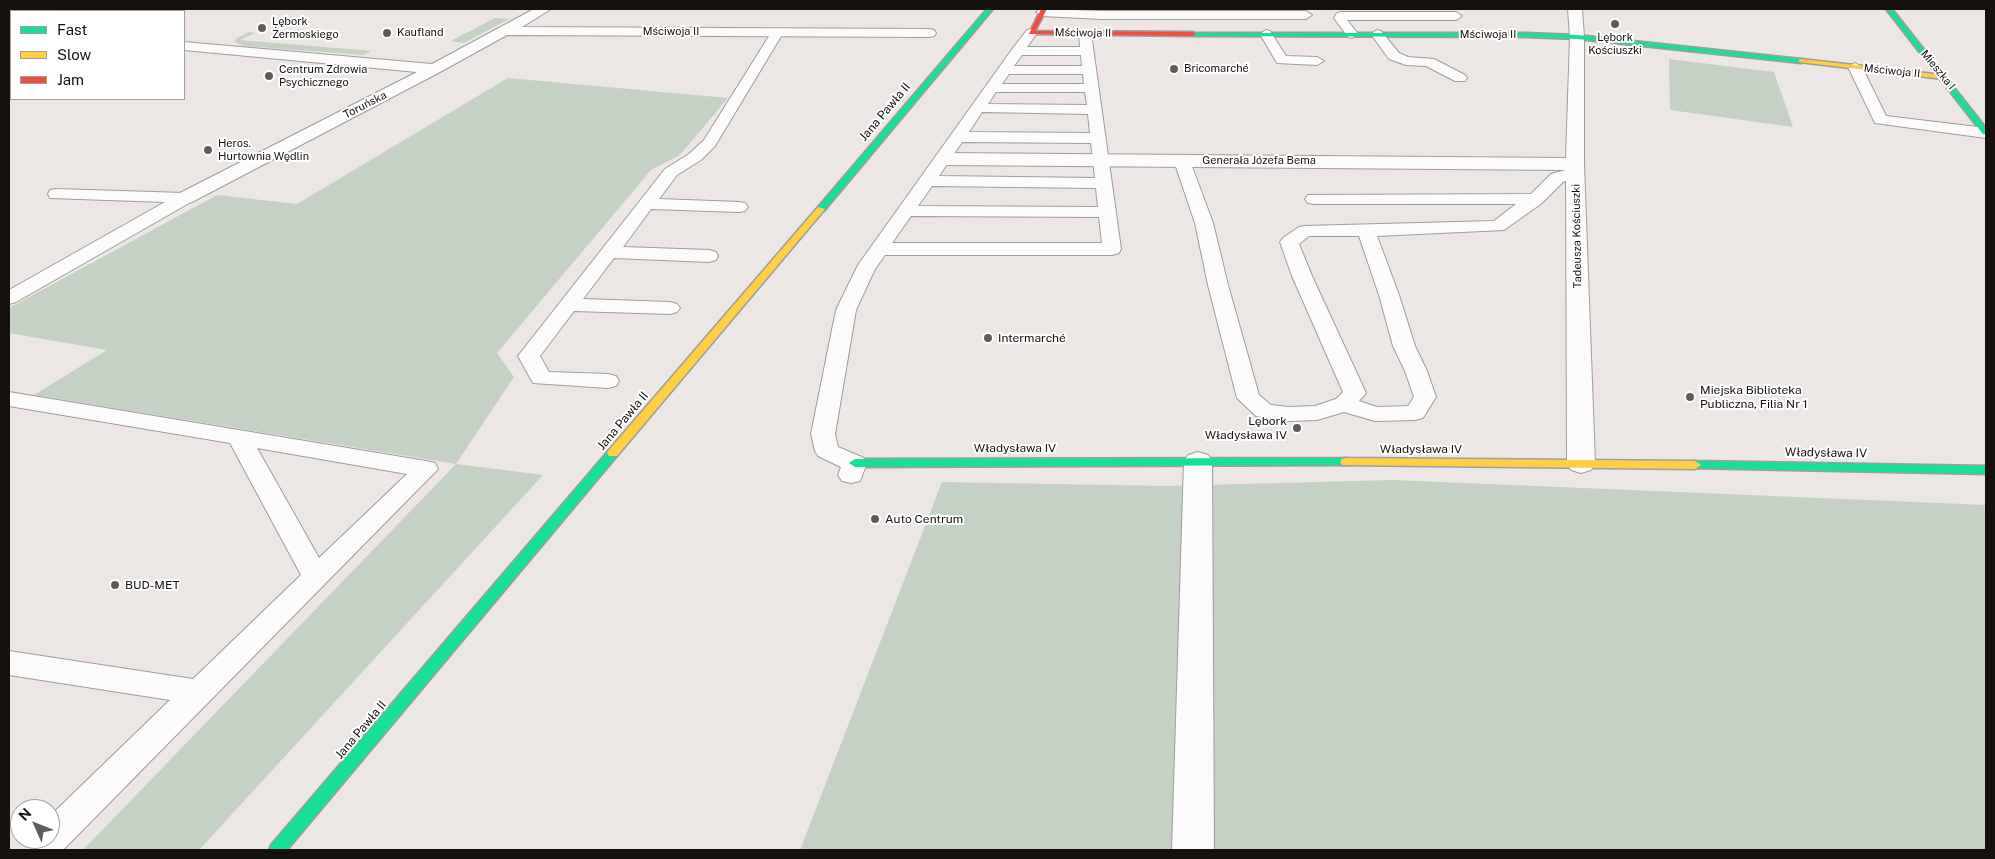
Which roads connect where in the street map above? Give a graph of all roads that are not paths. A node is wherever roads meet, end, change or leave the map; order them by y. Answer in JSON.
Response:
{"nodes":[{"id":1,"x":544,"y":9,"type":"edge"},
{"id":2,"x":990,"y":9,"type":"edge"},
{"id":3,"x":1575,"y":9,"type":"edge"},
{"id":4,"x":1889,"y":9,"type":"edge"},
{"id":5,"x":1043,"y":10,"type":"edge"},
{"id":6,"x":1104,"y":12,"type":"edge"},
{"id":7,"x":1248,"y":15,"type":"junction"},
{"id":8,"x":1306,"y":15,"type":"dead end"},
{"id":9,"x":1456,"y":16,"type":"dead end"},
{"id":10,"x":502,"y":31,"type":"junction"},
{"id":11,"x":777,"y":32,"type":"junction"},
{"id":12,"x":929,"y":33,"type":"dead end"},
{"id":13,"x":1031,"y":33,"type":"junction"},
{"id":14,"x":1085,"y":33,"type":"junction"},
{"id":15,"x":1112,"y":34,"type":"junction"},
{"id":16,"x":1263,"y":34,"type":"junction"},
{"id":17,"x":1352,"y":34,"type":"junction"},
{"id":18,"x":1377,"y":34,"type":"junction"},
{"id":19,"x":1577,"y":37,"type":"junction"},
{"id":20,"x":185,"y":46,"type":"edge"},
{"id":21,"x":1087,"y":50,"type":"junction"},
{"id":22,"x":1018,"y":51,"type":"junction"},
{"id":23,"x":1318,"y":61,"type":"dead end"},
{"id":24,"x":1854,"y":67,"type":"junction"},
{"id":25,"x":435,"y":68,"type":"junction"},
{"id":26,"x":1005,"y":70,"type":"junction"},
{"id":27,"x":1090,"y":70,"type":"junction"},
{"id":28,"x":1944,"y":77,"type":"junction"},
{"id":29,"x":1460,"y":78,"type":"dead end"},
{"id":30,"x":993,"y":88,"type":"junction"},
{"id":31,"x":1092,"y":88,"type":"junction"},
{"id":32,"x":979,"y":108,"type":"junction"},
{"id":33,"x":1095,"y":110,"type":"junction"},
{"id":34,"x":1986,"y":132,"type":"edge"},
{"id":35,"x":959,"y":137,"type":"junction"},
{"id":36,"x":1098,"y":138,"type":"junction"},
{"id":37,"x":944,"y":159,"type":"junction"},
{"id":38,"x":1101,"y":161,"type":"junction"},
{"id":39,"x":1182,"y":161,"type":"junction"},
{"id":40,"x":1575,"y":168,"type":"junction"},
{"id":41,"x":928,"y":181,"type":"junction"},
{"id":42,"x":1104,"y":183,"type":"junction"},
{"id":43,"x":56,"y":194,"type":"dead end"},
{"id":44,"x":185,"y":198,"type":"junction"},
{"id":45,"x":1536,"y":198,"type":"junction"},
{"id":46,"x":1314,"y":199,"type":"dead end"},
{"id":47,"x":646,"y":204,"type":"junction"},
{"id":48,"x":739,"y":207,"type":"dead end"},
{"id":49,"x":907,"y":211,"type":"junction"},
{"id":50,"x":1108,"y":212,"type":"junction"},
{"id":51,"x":1366,"y":230,"type":"junction"},
{"id":52,"x":881,"y":249,"type":"junction"},
{"id":53,"x":609,"y":252,"type":"junction"},
{"id":54,"x":710,"y":256,"type":"dead end"},
{"id":55,"x":9,"y":298,"type":"edge"},
{"id":56,"x":568,"y":305,"type":"junction"},
{"id":57,"x":670,"y":308,"type":"dead end"},
{"id":58,"x":608,"y":381,"type":"dead end"},
{"id":59,"x":9,"y":400,"type":"edge"},
{"id":60,"x":1344,"y":404,"type":"junction"},
{"id":61,"x":239,"y":438,"type":"junction"},
{"id":62,"x":1198,"y":461,"type":"junction"},
{"id":63,"x":1582,"y":464,"type":"junction"},
{"id":64,"x":853,"y":469,"type":"joint"},
{"id":65,"x":1986,"y":470,"type":"edge"},
{"id":66,"x":315,"y":576,"type":"junction"},
{"id":67,"x":9,"y":662,"type":"edge"},
{"id":68,"x":198,"y":692,"type":"junction"},
{"id":69,"x":60,"y":829,"type":"edge"},
{"id":70,"x":277,"y":850,"type":"edge"},
{"id":71,"x":1193,"y":850,"type":"edge"}],
"edges":[{"from":1,"to":10,"type":"street","name":"Toruńska"},
{"from":2,"to":70,"type":"street","name":"Jana Pawła II"},
{"from":3,"to":19,"type":"street","name":"Tadeusza Kościuszki"},
{"from":4,"to":28,"type":"street","name":"Mieszka I"},
{"from":5,"to":6,"type":"lane"},
{"from":5,"to":13,"type":"street"},
{"from":6,"to":7,"type":"lane"},
{"from":6,"to":15,"type":"lane"},
{"from":7,"to":8,"type":"lane"},
{"from":7,"to":16,"type":"lane"},
{"from":9,"to":17,"type":"lane"},
{"from":10,"to":11,"type":"street","name":"Mściwoja II"},
{"from":10,"to":25,"type":"street","name":"Toruńska"},
{"from":11,"to":12,"type":"street","name":"Mściwoja II"},
{"from":11,"to":47,"type":"lane"},
{"from":13,"to":14,"type":"street","name":"Mściwoja II"},
{"from":13,"to":22,"type":"lane"},
{"from":14,"to":15,"type":"street","name":"Mściwoja II"},
{"from":14,"to":21,"type":"lane"},
{"from":15,"to":16,"type":"street","name":"Mściwoja II"},
{"from":16,"to":17,"type":"street","name":"Mściwoja II"},
{"from":16,"to":23,"type":"lane"},
{"from":17,"to":18,"type":"street","name":"Mściwoja II"},
{"from":18,"to":19,"type":"street","name":"Mściwoja II"},
{"from":18,"to":29,"type":"lane"},
{"from":19,"to":24,"type":"street","name":"Mściwoja II"},
{"from":19,"to":40,"type":"street","name":"Tadeusza Kościuszki"},
{"from":20,"to":25,"type":"street"},
{"from":21,"to":22,"type":"lane"},
{"from":21,"to":27,"type":"lane"},
{"from":22,"to":26,"type":"lane"},
{"from":24,"to":28,"type":"street","name":"Mściwoja II"},
{"from":24,"to":34,"type":"lane"},
{"from":25,"to":44,"type":"street","name":"Toruńska"},
{"from":26,"to":27,"type":"lane"},
{"from":26,"to":30,"type":"lane"},
{"from":27,"to":31,"type":"lane"},
{"from":28,"to":34,"type":"street","name":"Mieszka I"},
{"from":30,"to":31,"type":"lane"},
{"from":30,"to":32,"type":"lane"},
{"from":31,"to":33,"type":"lane"},
{"from":32,"to":33,"type":"lane"},
{"from":32,"to":35,"type":"lane"},
{"from":33,"to":36,"type":"lane"},
{"from":35,"to":36,"type":"lane"},
{"from":35,"to":37,"type":"lane"},
{"from":36,"to":38,"type":"lane"},
{"from":37,"to":38,"type":"street","name":"Generała Józefa Bema"},
{"from":37,"to":41,"type":"lane"},
{"from":38,"to":39,"type":"street","name":"Generała Józefa Bema"},
{"from":38,"to":42,"type":"lane"},
{"from":39,"to":40,"type":"street","name":"Generała Józefa Bema"},
{"from":39,"to":60,"type":"lane"},
{"from":40,"to":45,"type":"lane"},
{"from":40,"to":63,"type":"street","name":"Tadeusza Kościuszki"},
{"from":41,"to":42,"type":"lane"},
{"from":41,"to":49,"type":"lane"},
{"from":42,"to":50,"type":"lane"},
{"from":43,"to":44,"type":"lane"},
{"from":44,"to":55,"type":"lane"},
{"from":45,"to":46,"type":"lane"},
{"from":45,"to":51,"type":"lane"},
{"from":47,"to":48,"type":"lane"},
{"from":47,"to":53,"type":"lane"},
{"from":49,"to":50,"type":"lane"},
{"from":49,"to":52,"type":"lane"},
{"from":50,"to":52,"type":"lane"},
{"from":51,"to":60,"type":"lane"},
{"from":51,"to":60,"type":"lane"},
{"from":52,"to":64,"type":"lane"},
{"from":53,"to":54,"type":"lane"},
{"from":53,"to":56,"type":"lane"},
{"from":56,"to":57,"type":"lane"},
{"from":56,"to":58,"type":"lane"},
{"from":59,"to":61,"type":"lane"},
{"from":61,"to":66,"type":"lane"},
{"from":61,"to":66,"type":"lane"},
{"from":62,"to":63,"type":"street","name":"Władysława IV"},
{"from":62,"to":64,"type":"street","name":"Władysława IV"},
{"from":62,"to":71,"type":"street"},
{"from":63,"to":65,"type":"street","name":"Władysława IV"},
{"from":66,"to":68,"type":"lane"},
{"from":67,"to":68,"type":"lane"},
{"from":68,"to":69,"type":"lane"}]}
